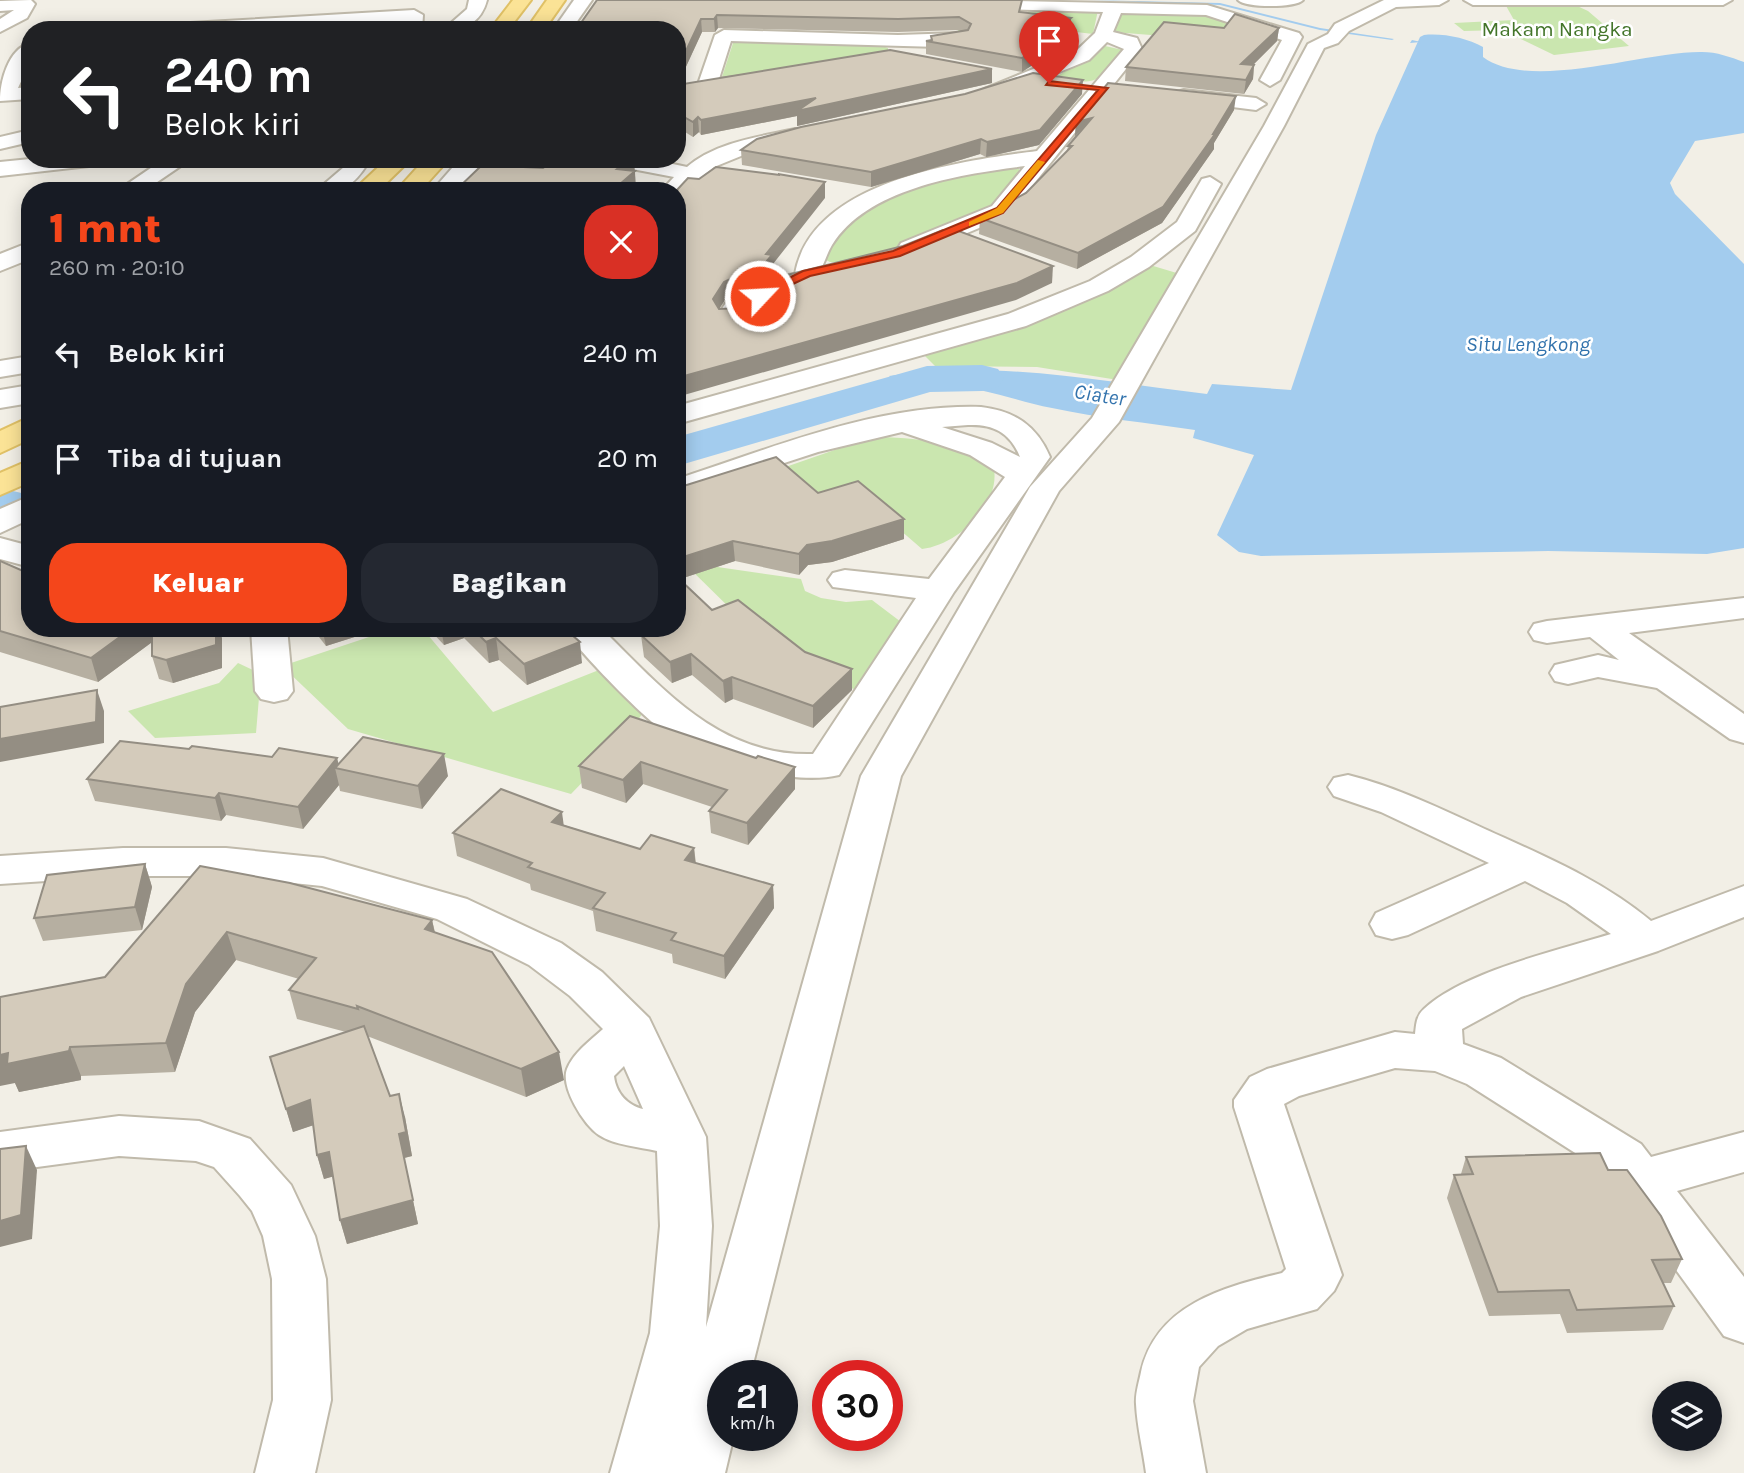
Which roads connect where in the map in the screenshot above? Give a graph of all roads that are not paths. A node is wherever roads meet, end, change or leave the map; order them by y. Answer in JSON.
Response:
{"nodes":[{"id":1,"x":478,"y":0,"type":"edge"},
{"id":2,"x":522,"y":0,"type":"edge"},
{"id":3,"x":556,"y":0,"type":"edge"},
{"id":4,"x":583,"y":0,"type":"edge"},
{"id":5,"x":1247,"y":0,"type":"edge"},
{"id":6,"x":1294,"y":0,"type":"edge"},
{"id":7,"x":1439,"y":0,"type":"edge"},
{"id":8,"x":1473,"y":0,"type":"edge"},
{"id":9,"x":1723,"y":0,"type":"edge"},
{"id":10,"x":307,"y":1,"type":"edge"},
{"id":11,"x":954,"y":1,"type":"edge"},
{"id":12,"x":0,"y":6,"type":"edge"},
{"id":13,"x":1114,"y":7,"type":"junction"},
{"id":14,"x":201,"y":11,"type":"dead end"},
{"id":15,"x":415,"y":15,"type":"edge"},
{"id":16,"x":212,"y":21,"type":"edge"},
{"id":17,"x":309,"y":21,"type":"joint"},
{"id":18,"x":464,"y":21,"type":"edge"},
{"id":19,"x":506,"y":21,"type":"edge"},
{"id":20,"x":541,"y":21,"type":"edge"},
{"id":21,"x":568,"y":21,"type":"edge"},
{"id":22,"x":0,"y":27,"type":"edge"},
{"id":23,"x":1337,"y":34,"type":"junction"},
{"id":24,"x":1102,"y":35,"type":"junction"},
{"id":25,"x":958,"y":38,"type":"edge"},
{"id":26,"x":21,"y":43,"type":"edge"},
{"id":27,"x":0,"y":44,"type":"edge"},
{"id":28,"x":887,"y":52,"type":"junction"},
{"id":29,"x":914,"y":61,"type":"edge"},
{"id":30,"x":9,"y":67,"type":"edge"},
{"id":31,"x":981,"y":73,"type":"edge"},
{"id":32,"x":765,"y":79,"type":"edge"},
{"id":33,"x":1021,"y":81,"type":"junction"},
{"id":34,"x":707,"y":87,"type":"junction"},
{"id":35,"x":1104,"y":88,"type":"junction"},
{"id":36,"x":1132,"y":91,"type":"edge"},
{"id":37,"x":686,"y":92,"type":"edge"},
{"id":38,"x":1159,"y":94,"type":"edge"},
{"id":39,"x":21,"y":95,"type":"edge"},
{"id":40,"x":3,"y":98,"type":"edge"},
{"id":41,"x":967,"y":100,"type":"edge"},
{"id":42,"x":1256,"y":104,"type":"junction"},
{"id":43,"x":1243,"y":126,"type":"dead end"},
{"id":44,"x":815,"y":130,"type":"edge"},
{"id":45,"x":21,"y":138,"type":"edge"},
{"id":46,"x":0,"y":143,"type":"edge"},
{"id":47,"x":1045,"y":157,"type":"junction"},
{"id":48,"x":693,"y":165,"type":"edge"},
{"id":49,"x":21,"y":167,"type":"edge"},
{"id":50,"x":165,"y":168,"type":"edge"},
{"id":51,"x":354,"y":168,"type":"edge"},
{"id":52,"x":390,"y":168,"type":"edge"},
{"id":53,"x":433,"y":168,"type":"edge"},
{"id":54,"x":466,"y":168,"type":"edge"},
{"id":55,"x":0,"y":169,"type":"edge"},
{"id":56,"x":1218,"y":170,"type":"dead end"},
{"id":57,"x":738,"y":172,"type":"edge"},
{"id":58,"x":143,"y":182,"type":"edge"},
{"id":59,"x":338,"y":182,"type":"edge"},
{"id":60,"x":374,"y":182,"type":"edge"},
{"id":61,"x":417,"y":182,"type":"edge"},
{"id":62,"x":452,"y":182,"type":"edge"},
{"id":63,"x":679,"y":182,"type":"edge"},
{"id":64,"x":950,"y":234,"type":"junction"},
{"id":65,"x":986,"y":247,"type":"edge"},
{"id":66,"x":891,"y":255,"type":"edge"},
{"id":67,"x":1059,"y":274,"type":"dead end"},
{"id":68,"x":1098,"y":294,"type":"junction"},
{"id":69,"x":729,"y":318,"type":"edge"},
{"id":70,"x":21,"y":366,"type":"edge"},
{"id":71,"x":0,"y":369,"type":"edge"},
{"id":72,"x":21,"y":396,"type":"edge"},
{"id":73,"x":0,"y":399,"type":"edge"},
{"id":74,"x":686,"y":412,"type":"edge"},
{"id":75,"x":21,"y":431,"type":"edge"},
{"id":76,"x":0,"y":444,"type":"edge"},
{"id":77,"x":686,"y":486,"type":"edge"},
{"id":78,"x":21,"y":510,"type":"edge"},
{"id":79,"x":0,"y":523,"type":"edge"},
{"id":80,"x":0,"y":548,"type":"edge"},
{"id":81,"x":21,"y":554,"type":"edge"},
{"id":82,"x":845,"y":580,"type":"dead end"},
{"id":83,"x":938,"y":590,"type":"junction"},
{"id":84,"x":1744,"y":608,"type":"edge"},
{"id":85,"x":1600,"y":628,"type":"junction"},
{"id":86,"x":1547,"y":632,"type":"dead end"},
{"id":87,"x":270,"y":637,"type":"edge"},
{"id":88,"x":590,"y":637,"type":"edge"},
{"id":89,"x":1568,"y":673,"type":"dead end"},
{"id":90,"x":1673,"y":684,"type":"junction"},
{"id":91,"x":274,"y":691,"type":"dead end"},
{"id":92,"x":1744,"y":731,"type":"edge"},
{"id":93,"x":1348,"y":787,"type":"dead end"},
{"id":94,"x":1525,"y":864,"type":"junction"},
{"id":95,"x":0,"y":870,"type":"edge"},
{"id":96,"x":1744,"y":901,"type":"edge"},
{"id":97,"x":1392,"y":924,"type":"dead end"},
{"id":98,"x":1644,"y":939,"type":"junction"},
{"id":99,"x":1439,"y":1054,"type":"junction"},
{"id":100,"x":0,"y":1152,"type":"edge"},
{"id":101,"x":1744,"y":1152,"type":"edge"},
{"id":102,"x":1639,"y":1181,"type":"junction"},
{"id":103,"x":1744,"y":1319,"type":"edge"},
{"id":104,"x":285,"y":1473,"type":"edge"},
{"id":105,"x":640,"y":1473,"type":"edge"},
{"id":106,"x":695,"y":1473,"type":"edge"},
{"id":107,"x":1177,"y":1473,"type":"edge"}],
"edges":[{"from":1,"to":18,"type":"street"},
{"from":2,"to":19,"type":"main road"},
{"from":3,"to":20,"type":"main road"},
{"from":4,"to":21,"type":"street"},
{"from":5,"to":6,"type":"street"},
{"from":7,"to":23,"type":"street"},
{"from":8,"to":9,"type":"street"},
{"from":10,"to":17,"type":"street"},
{"from":11,"to":13,"type":"street"},
{"from":11,"to":23,"type":"street"},
{"from":12,"to":22,"type":"street"},
{"from":13,"to":24,"type":"street"},
{"from":13,"to":42,"type":"street"},
{"from":14,"to":16,"type":"street"},
{"from":15,"to":17,"type":"street"},
{"from":23,"to":106,"type":"street"},
{"from":24,"to":33,"type":"street"},
{"from":24,"to":35,"type":"street"},
{"from":25,"to":28,"type":"street"},
{"from":26,"to":27,"type":"street"},
{"from":28,"to":29,"type":"street"},
{"from":28,"to":34,"type":"street"},
{"from":30,"to":40,"type":"street"},
{"from":31,"to":33,"type":"street"},
{"from":32,"to":34,"type":"street"},
{"from":33,"to":35,"type":"street"},
{"from":33,"to":41,"type":"street"},
{"from":34,"to":37,"type":"street"},
{"from":35,"to":36,"type":"street"},
{"from":35,"to":47,"type":"street"},
{"from":38,"to":42,"type":"street"},
{"from":39,"to":40,"type":"street"},
{"from":42,"to":43,"type":"street"},
{"from":44,"to":48,"type":"street"},
{"from":45,"to":46,"type":"street"},
{"from":47,"to":64,"type":"street"},
{"from":47,"to":69,"type":"street"},
{"from":48,"to":57,"type":"street"},
{"from":48,"to":63,"type":"street"},
{"from":49,"to":55,"type":"street"},
{"from":50,"to":58,"type":"street"},
{"from":51,"to":59,"type":"street"},
{"from":52,"to":60,"type":"main road"},
{"from":53,"to":61,"type":"main road"},
{"from":54,"to":62,"type":"street"},
{"from":56,"to":68,"type":"street"},
{"from":64,"to":65,"type":"street"},
{"from":64,"to":66,"type":"street"},
{"from":67,"to":68,"type":"street"},
{"from":68,"to":74,"type":"street"},
{"from":70,"to":71,"type":"street"},
{"from":72,"to":73,"type":"street"},
{"from":75,"to":76,"type":"main road"},
{"from":77,"to":83,"type":"street"},
{"from":78,"to":79,"type":"street"},
{"from":80,"to":81,"type":"street"},
{"from":82,"to":83,"type":"street"},
{"from":83,"to":88,"type":"street"},
{"from":84,"to":85,"type":"street"},
{"from":85,"to":86,"type":"street"},
{"from":85,"to":90,"type":"street"},
{"from":87,"to":91,"type":"street"},
{"from":89,"to":90,"type":"street"},
{"from":90,"to":92,"type":"street"},
{"from":93,"to":94,"type":"street"},
{"from":94,"to":97,"type":"street"},
{"from":94,"to":98,"type":"street"},
{"from":95,"to":105,"type":"street"},
{"from":96,"to":98,"type":"street"},
{"from":98,"to":99,"type":"street"},
{"from":99,"to":102,"type":"street"},
{"from":99,"to":107,"type":"street"},
{"from":100,"to":104,"type":"street"},
{"from":101,"to":102,"type":"street"},
{"from":102,"to":103,"type":"street"}]}
